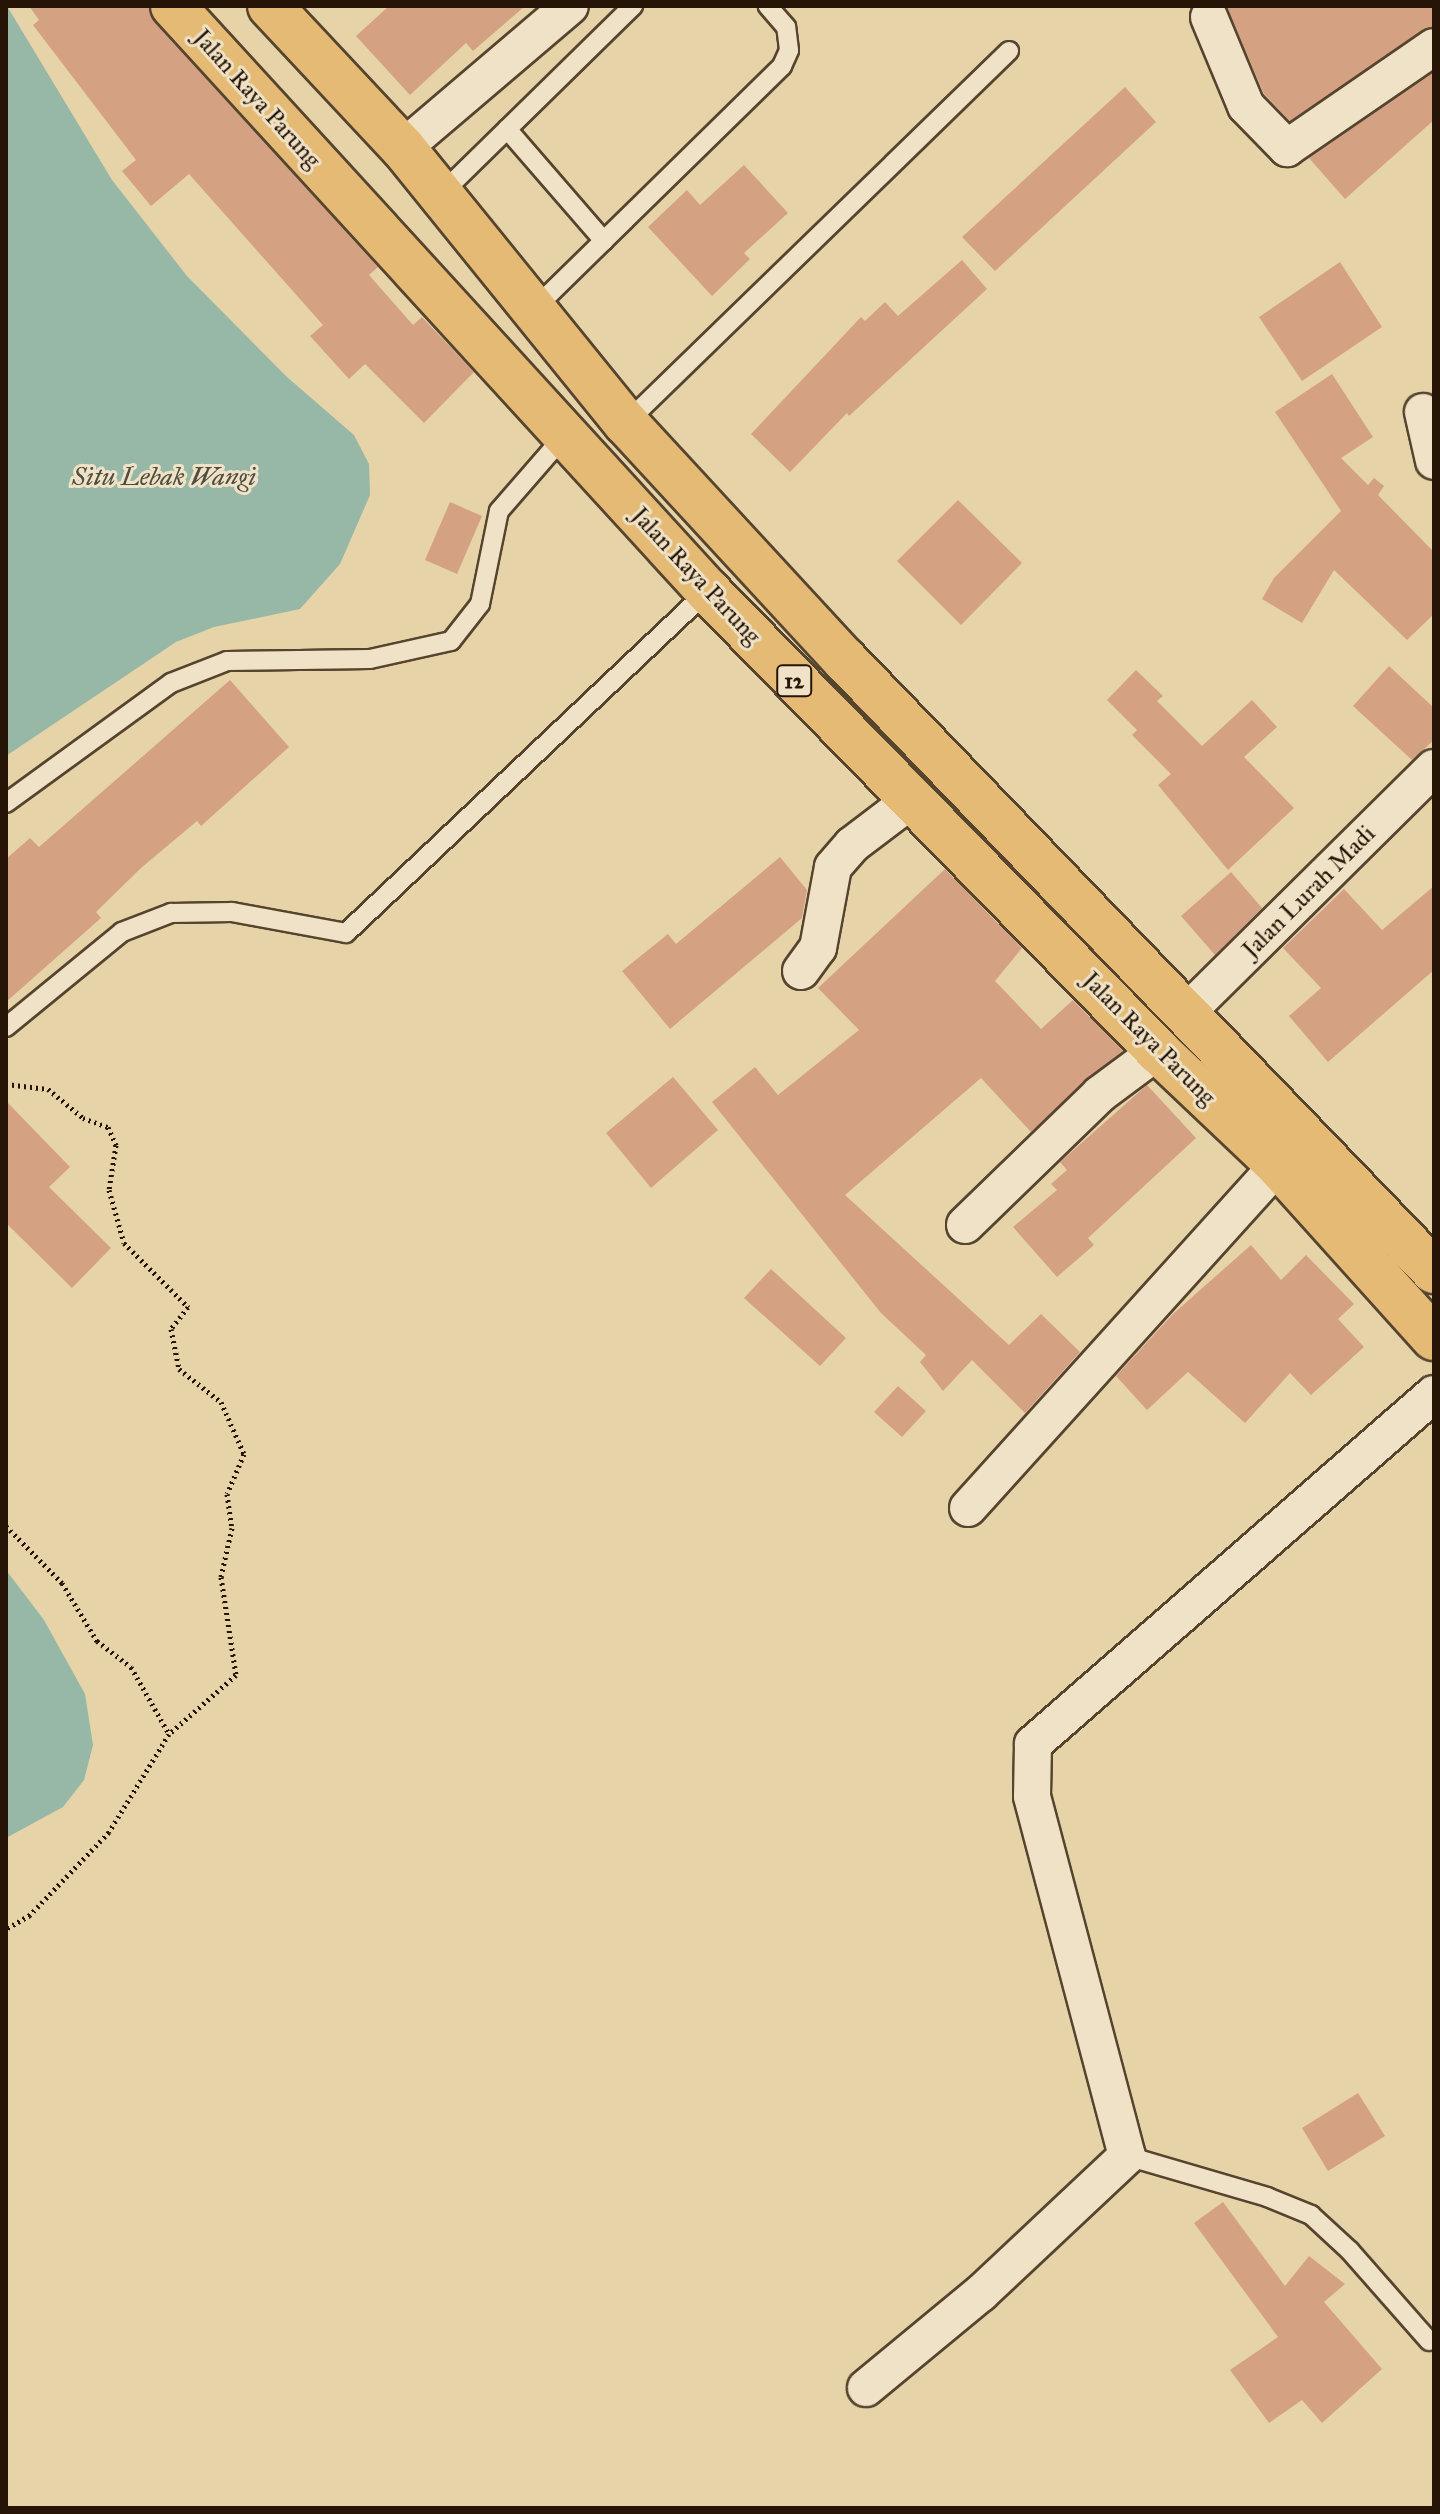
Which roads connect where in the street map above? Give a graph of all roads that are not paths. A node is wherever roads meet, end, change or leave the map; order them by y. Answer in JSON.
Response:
{"nodes":[{"id":1,"x":173,"y":6,"type":"edge"},
{"id":2,"x":270,"y":6,"type":"edge"},
{"id":3,"x":570,"y":6,"type":"edge"},
{"id":4,"x":633,"y":6,"type":"edge"},
{"id":5,"x":768,"y":6,"type":"edge"},
{"id":6,"x":1209,"y":17,"type":"dead end"},
{"id":7,"x":1434,"y":47,"type":"edge"},
{"id":8,"x":1009,"y":51,"type":"dead end"},
{"id":9,"x":507,"y":129,"type":"junction"},
{"id":10,"x":403,"y":148,"type":"junction"},
{"id":11,"x":441,"y":194,"type":"junction"},
{"id":12,"x":604,"y":241,"type":"junction"},
{"id":13,"x":534,"y":309,"type":"junction"},
{"id":14,"x":1423,"y":412,"type":"dead end"},
{"id":15,"x":626,"y":423,"type":"junction"},
{"id":16,"x":565,"y":435,"type":"junction"},
{"id":17,"x":1434,"y":461,"type":"edge"},
{"id":18,"x":708,"y":591,"type":"junction"},
{"id":19,"x":845,"y":660,"type":"junction"},
{"id":20,"x":808,"y":696,"type":"junction"},
{"id":21,"x":1434,"y":768,"type":"edge"},
{"id":22,"x":914,"y":798,"type":"junction"},
{"id":23,"x":6,"y":803,"type":"edge"},
{"id":24,"x":801,"y":971,"type":"dead end"},
{"id":25,"x":1184,"y":1015,"type":"junction"},
{"id":26,"x":6,"y":1027,"type":"edge"},
{"id":27,"x":1158,"y":1051,"type":"junction"},
{"id":28,"x":1278,"y":1165,"type":"junction"},
{"id":29,"x":965,"y":1225,"type":"dead end"},
{"id":30,"x":1434,"y":1271,"type":"edge"},
{"id":31,"x":1434,"y":1338,"type":"edge"},
{"id":32,"x":1434,"y":1394,"type":"edge"},
{"id":33,"x":968,"y":1508,"type":"dead end"},
{"id":34,"x":1127,"y":2156,"type":"junction"},
{"id":35,"x":1429,"y":2341,"type":"dead end"},
{"id":36,"x":866,"y":2388,"type":"dead end"}],
"edges":[{"from":1,"to":16,"type":"highway","name":"Jalan Raya Parung","number":"12"},
{"from":2,"to":10,"type":"highway","name":"Jalan Raya Parung","number":"12"},
{"from":3,"to":10,"type":"street"},
{"from":4,"to":9,"type":"lane"},
{"from":5,"to":12,"type":"lane"},
{"from":6,"to":7,"type":"street"},
{"from":8,"to":15,"type":"lane"},
{"from":9,"to":11,"type":"lane"},
{"from":9,"to":12,"type":"lane"},
{"from":10,"to":11,"type":"highway","name":"Jalan Raya Parung","number":"12"},
{"from":11,"to":13,"type":"highway","name":"Jalan Raya Parung","number":"12"},
{"from":12,"to":13,"type":"lane"},
{"from":13,"to":15,"type":"highway","name":"Jalan Raya Parung","number":"12"},
{"from":14,"to":17,"type":"street"},
{"from":15,"to":19,"type":"highway","name":"Jalan Raya Parung","number":"12"},
{"from":16,"to":18,"type":"highway","name":"Jalan Raya Parung","number":"12"},
{"from":16,"to":23,"type":"lane"},
{"from":18,"to":20,"type":"highway","name":"Jalan Raya Parung","number":"12"},
{"from":18,"to":26,"type":"lane"},
{"from":19,"to":20,"type":"highway"},
{"from":19,"to":25,"type":"highway","name":"Jalan Raya Parung","number":"12"},
{"from":20,"to":22,"type":"highway","name":"Jalan Raya Parung","number":"12"},
{"from":21,"to":25,"type":"street","name":"Jalan Lurah Madi"},
{"from":22,"to":24,"type":"street"},
{"from":22,"to":27,"type":"highway","name":"Jalan Raya Parung","number":"12"},
{"from":25,"to":30,"type":"highway","name":"Jalan Raya Parung","number":"12"},
{"from":27,"to":28,"type":"highway","name":"Jalan Raya Parung","number":"12"},
{"from":27,"to":29,"type":"street"},
{"from":28,"to":31,"type":"highway","name":"Jalan Raya Parung","number":"12"},
{"from":28,"to":33,"type":"street"},
{"from":32,"to":34,"type":"street"},
{"from":34,"to":35,"type":"lane"},
{"from":34,"to":36,"type":"street"}]}
